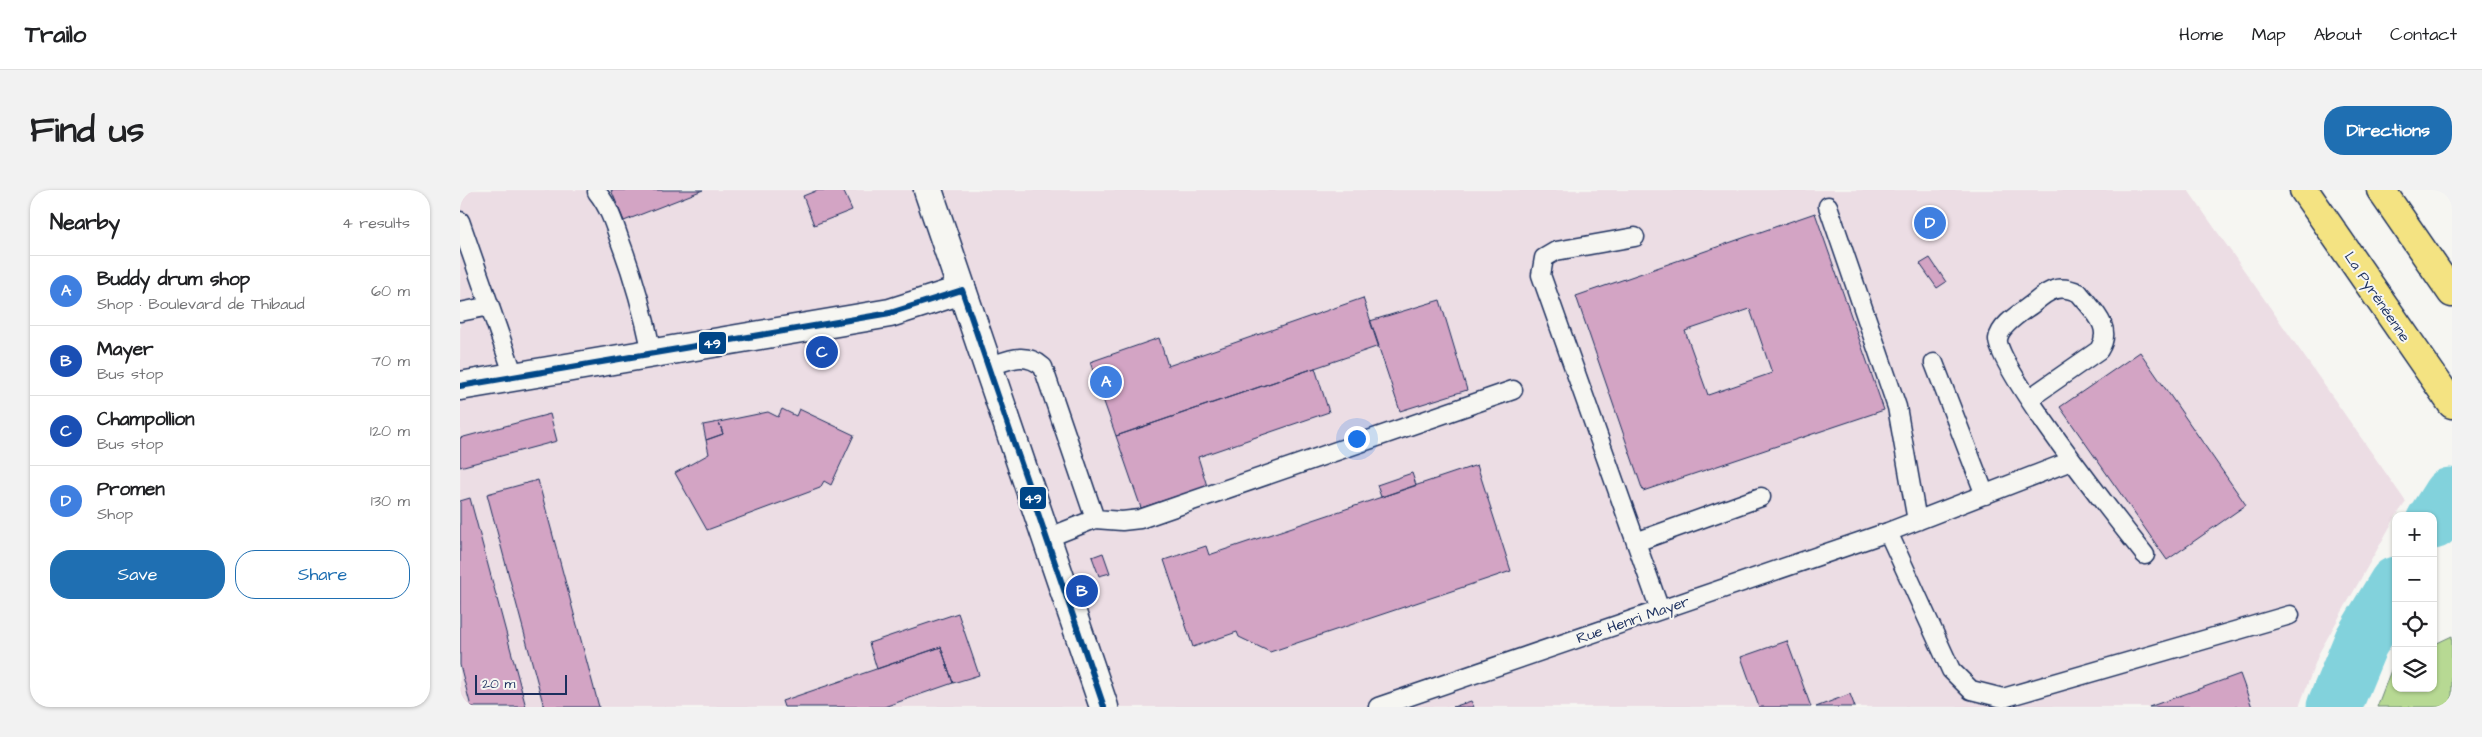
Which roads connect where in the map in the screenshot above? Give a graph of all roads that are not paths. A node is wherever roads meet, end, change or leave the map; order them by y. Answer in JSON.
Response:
{"nodes":[{"id":1,"x":928,"y":190,"type":"edge"},
{"id":2,"x":2304,"y":190,"type":"edge"},
{"id":3,"x":2381,"y":190,"type":"edge"},
{"id":4,"x":598,"y":192,"type":"dead end"},
{"id":5,"x":1828,"y":206,"type":"dead end"},
{"id":6,"x":460,"y":221,"type":"edge"},
{"id":7,"x":1634,"y":237,"type":"dead end"},
{"id":8,"x":962,"y":290,"type":"junction"},
{"id":9,"x":2452,"y":293,"type":"edge"},
{"id":10,"x":490,"y":306,"type":"junction"},
{"id":11,"x":460,"y":312,"type":"edge"},
{"id":12,"x":652,"y":354,"type":"junction"},
{"id":13,"x":1934,"y":363,"type":"dead end"},
{"id":14,"x":988,"y":367,"type":"junction"},
{"id":15,"x":514,"y":376,"type":"junction"},
{"id":16,"x":460,"y":386,"type":"edge"},
{"id":17,"x":1513,"y":390,"type":"dead end"},
{"id":18,"x":2030,"y":398,"type":"junction"},
{"id":19,"x":2452,"y":404,"type":"edge"},
{"id":20,"x":2070,"y":461,"type":"junction"},
{"id":21,"x":1985,"y":495,"type":"junction"},
{"id":22,"x":1761,"y":497,"type":"dead end"},
{"id":23,"x":1095,"y":519,"type":"junction"},
{"id":24,"x":1917,"y":521,"type":"junction"},
{"id":25,"x":1888,"y":532,"type":"junction"},
{"id":26,"x":1047,"y":538,"type":"junction"},
{"id":27,"x":1636,"y":542,"type":"junction"},
{"id":28,"x":2145,"y":555,"type":"dead end"},
{"id":29,"x":1660,"y":610,"type":"junction"},
{"id":30,"x":2290,"y":615,"type":"dead end"},
{"id":31,"x":1104,"y":707,"type":"edge"},
{"id":32,"x":1378,"y":707,"type":"edge"}],
"edges":[{"from":1,"to":8,"type":"street"},
{"from":2,"to":19,"type":"highway","name":"La Pyrénéenne"},
{"from":3,"to":9,"type":"highway"},
{"from":4,"to":12,"type":"lane"},
{"from":5,"to":24,"type":"lane"},
{"from":6,"to":10,"type":"lane"},
{"from":7,"to":27,"type":"lane"},
{"from":8,"to":12,"type":"street"},
{"from":8,"to":14,"type":"street"},
{"from":10,"to":11,"type":"lane"},
{"from":10,"to":15,"type":"lane"},
{"from":12,"to":15,"type":"street"},
{"from":13,"to":21,"type":"lane"},
{"from":14,"to":23,"type":"lane"},
{"from":14,"to":26,"type":"street"},
{"from":15,"to":16,"type":"street"},
{"from":17,"to":23,"type":"lane"},
{"from":18,"to":18,"type":"lane"},
{"from":18,"to":20,"type":"lane"},
{"from":20,"to":21,"type":"lane","name":"Rue Henri Mayer"},
{"from":20,"to":28,"type":"lane"},
{"from":21,"to":24,"type":"lane","name":"Rue Henri Mayer"},
{"from":22,"to":27,"type":"lane"},
{"from":23,"to":26,"type":"lane"},
{"from":24,"to":25,"type":"lane","name":"Rue Henri Mayer"},
{"from":25,"to":29,"type":"lane","name":"Rue Henri Mayer"},
{"from":25,"to":30,"type":"lane"},
{"from":26,"to":31,"type":"street"},
{"from":27,"to":29,"type":"lane"},
{"from":29,"to":32,"type":"lane","name":"Rue Henri Mayer"}]}
